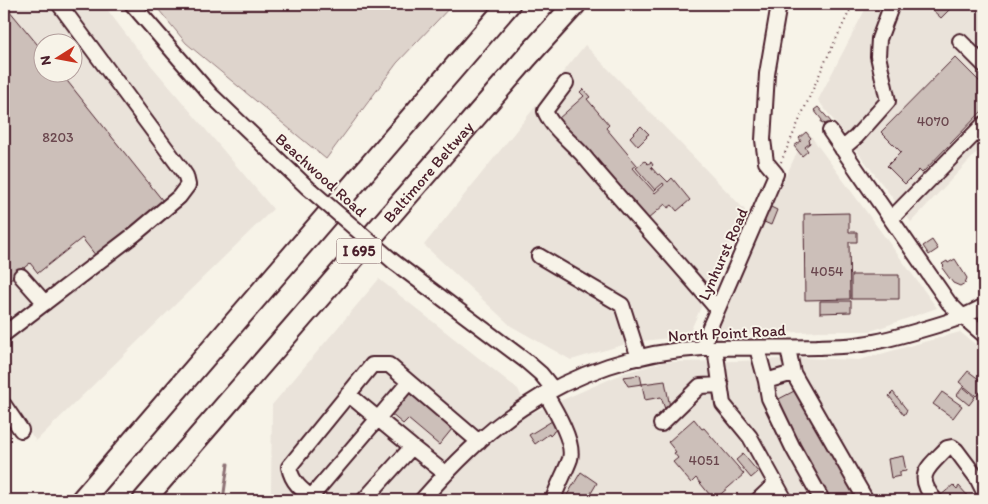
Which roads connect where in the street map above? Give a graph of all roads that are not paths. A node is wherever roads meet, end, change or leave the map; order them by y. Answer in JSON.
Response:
{"nodes":[{"id":1,"x":59,"y":4,"type":"edge"},
{"id":2,"x":132,"y":4,"type":"edge"},
{"id":3,"x":509,"y":4,"type":"edge"},
{"id":4,"x":575,"y":4,"type":"edge"},
{"id":5,"x":779,"y":4,"type":"edge"},
{"id":6,"x":892,"y":4,"type":"edge"},
{"id":7,"x":960,"y":41,"type":"dead end"},
{"id":8,"x":984,"y":66,"type":"edge"},
{"id":9,"x":566,"y":83,"type":"dead end"},
{"id":10,"x":984,"y":124,"type":"edge"},
{"id":11,"x":830,"y":132,"type":"dead end"},
{"id":12,"x":842,"y":149,"type":"junction"},
{"id":13,"x":891,"y":219,"type":"junction"},
{"id":14,"x":538,"y":256,"type":"dead end"},
{"id":15,"x":21,"y":276,"type":"dead end"},
{"id":16,"x":45,"y":303,"type":"junction"},
{"id":17,"x":984,"y":306,"type":"edge"},
{"id":18,"x":718,"y":309,"type":"junction"},
{"id":19,"x":963,"y":317,"type":"junction"},
{"id":20,"x":4,"y":334,"type":"edge"},
{"id":21,"x":984,"y":335,"type":"edge"},
{"id":22,"x":709,"y":348,"type":"junction"},
{"id":23,"x":757,"y":348,"type":"junction"},
{"id":24,"x":788,"y":348,"type":"junction"},
{"id":25,"x":639,"y":358,"type":"junction"},
{"id":26,"x":793,"y":373,"type":"junction"},
{"id":27,"x":766,"y":381,"type":"junction"},
{"id":28,"x":409,"y":382,"type":"junction"},
{"id":29,"x":721,"y":385,"type":"junction"},
{"id":30,"x":549,"y":391,"type":"junction"},
{"id":31,"x":348,"y":394,"type":"junction"},
{"id":32,"x":4,"y":405,"type":"edge"},
{"id":33,"x":378,"y":418,"type":"junction"},
{"id":34,"x":661,"y":424,"type":"dead end"},
{"id":35,"x":21,"y":430,"type":"dead end"},
{"id":36,"x":479,"y":442,"type":"junction"},
{"id":37,"x":412,"y":446,"type":"junction"},
{"id":38,"x":446,"y":474,"type":"junction"},
{"id":39,"x":775,"y":484,"type":"junction"},
{"id":40,"x":984,"y":492,"type":"edge"},
{"id":41,"x":313,"y":499,"type":"edge"},
{"id":42,"x":82,"y":500,"type":"edge"},
{"id":43,"x":144,"y":500,"type":"edge"},
{"id":44,"x":364,"y":500,"type":"edge"},
{"id":45,"x":422,"y":500,"type":"edge"},
{"id":46,"x":553,"y":500,"type":"edge"},
{"id":47,"x":758,"y":500,"type":"edge"},
{"id":48,"x":785,"y":500,"type":"edge"},
{"id":49,"x":822,"y":500,"type":"edge"},
{"id":50,"x":866,"y":500,"type":"edge"},
{"id":51,"x":935,"y":500,"type":"edge"}],
"edges":[{"from":1,"to":16,"type":"street"},
{"from":2,"to":30,"type":"street","name":"Beachwood Road","bridge":true},
{"from":3,"to":42,"type":"highway","number":"I 695"},
{"from":4,"to":43,"type":"highway","name":"Baltimore Beltway","number":"I 695"},
{"from":5,"to":18,"type":"street","name":"Lynhurst Road"},
{"from":6,"to":12,"type":"street"},
{"from":7,"to":8,"type":"street"},
{"from":9,"to":18,"type":"street"},
{"from":10,"to":13,"type":"street"},
{"from":11,"to":12,"type":"street"},
{"from":12,"to":13,"type":"street"},
{"from":13,"to":19,"type":"street"},
{"from":14,"to":25,"type":"street"},
{"from":15,"to":16,"type":"street"},
{"from":16,"to":20,"type":"street"},
{"from":17,"to":19,"type":"street","name":"North Point Road"},
{"from":18,"to":22,"type":"street","name":"Lynhurst Road"},
{"from":19,"to":21,"type":"street"},
{"from":19,"to":24,"type":"street","name":"North Point Road"},
{"from":22,"to":23,"type":"street","name":"North Point Road"},
{"from":22,"to":25,"type":"street","name":"North Point Road"},
{"from":22,"to":29,"type":"street"},
{"from":23,"to":24,"type":"street","name":"North Point Road"},
{"from":23,"to":27,"type":"street"},
{"from":24,"to":26,"type":"street"},
{"from":25,"to":30,"type":"street","name":"North Point Road"},
{"from":26,"to":27,"type":"street"},
{"from":26,"to":50,"type":"street"},
{"from":27,"to":49,"type":"street"},
{"from":28,"to":31,"type":"street"},
{"from":28,"to":33,"type":"street"},
{"from":28,"to":36,"type":"street"},
{"from":29,"to":34,"type":"street"},
{"from":29,"to":39,"type":"street"},
{"from":30,"to":36,"type":"street","name":"North Point Road"},
{"from":30,"to":46,"type":"street","name":"Beachwood Road"},
{"from":31,"to":33,"type":"street"},
{"from":31,"to":41,"type":"street"},
{"from":32,"to":35,"type":"street"},
{"from":33,"to":37,"type":"street"},
{"from":33,"to":41,"type":"street"},
{"from":36,"to":38,"type":"street","name":"North Point Road"},
{"from":37,"to":38,"type":"street"},
{"from":37,"to":44,"type":"street"},
{"from":38,"to":45,"type":"street","name":"North Point Road"},
{"from":39,"to":47,"type":"street"},
{"from":39,"to":48,"type":"street"},
{"from":40,"to":51,"type":"street"}]}
